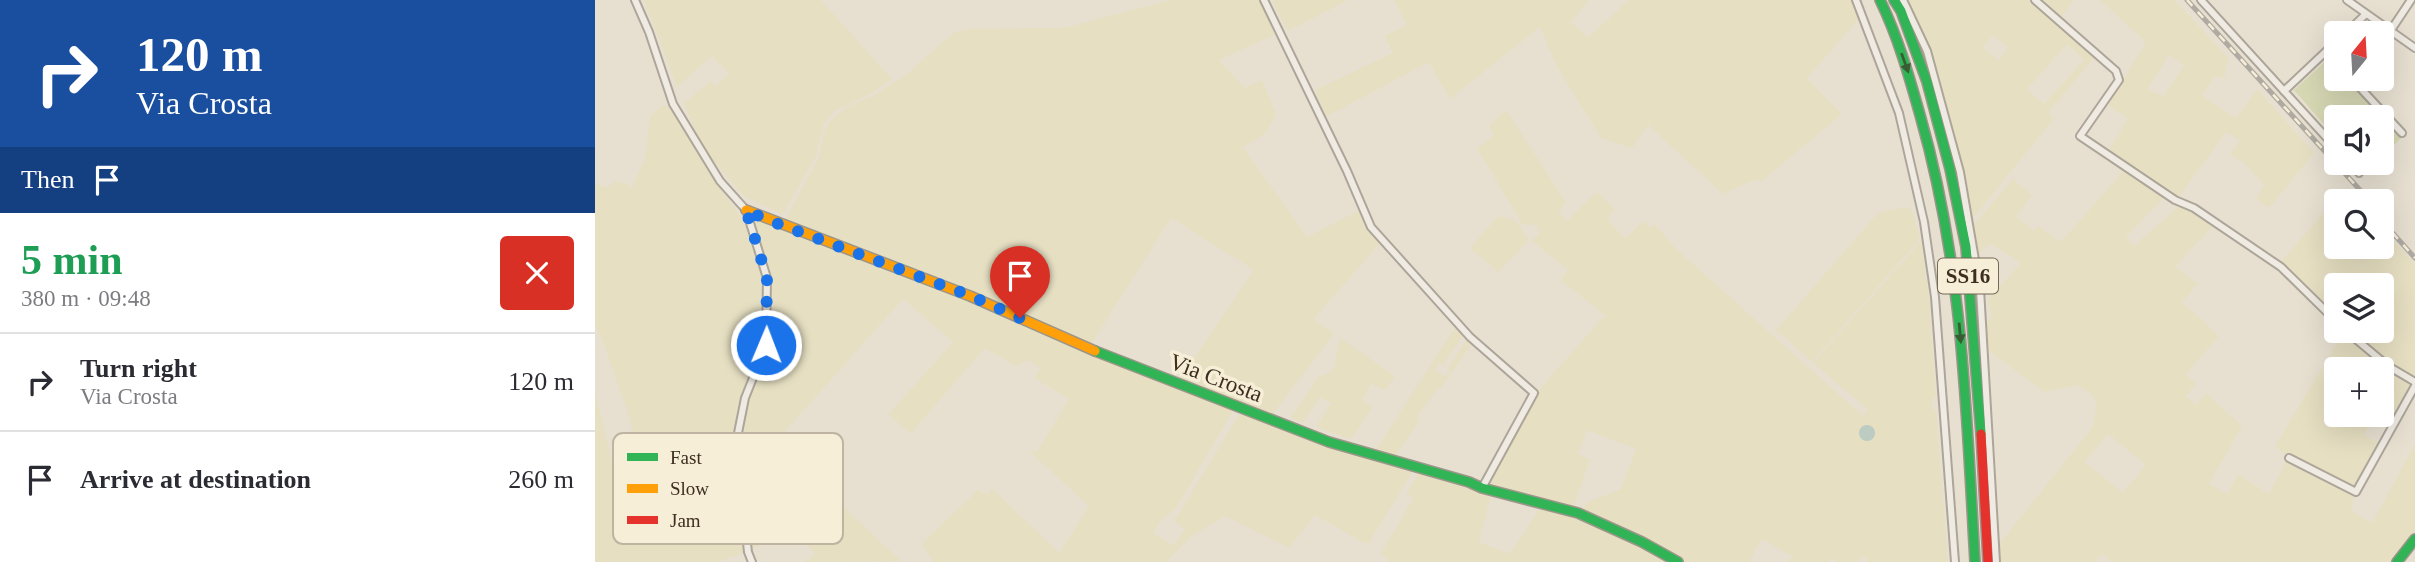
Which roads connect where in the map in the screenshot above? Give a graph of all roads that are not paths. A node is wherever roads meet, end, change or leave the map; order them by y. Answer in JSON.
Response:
{"nodes":[{"id":1,"x":635,"y":0,"type":"edge"},
{"id":2,"x":1263,"y":0,"type":"edge"},
{"id":3,"x":1856,"y":0,"type":"edge"},
{"id":4,"x":1879,"y":0,"type":"edge"},
{"id":5,"x":1894,"y":0,"type":"edge"},
{"id":6,"x":1903,"y":0,"type":"edge"},
{"id":7,"x":2035,"y":0,"type":"edge"},
{"id":8,"x":2201,"y":0,"type":"edge"},
{"id":9,"x":2347,"y":0,"type":"edge"},
{"id":10,"x":2411,"y":0,"type":"edge"},
{"id":11,"x":2366,"y":14,"type":"junction"},
{"id":12,"x":2359,"y":21,"type":"edge"},
{"id":13,"x":2377,"y":21,"type":"edge"},
{"id":14,"x":2394,"y":26,"type":"edge"},
{"id":15,"x":2394,"y":32,"type":"edge"},
{"id":16,"x":2415,"y":48,"type":"edge"},
{"id":17,"x":2324,"y":54,"type":"edge"},
{"id":18,"x":2363,"y":91,"type":"edge"},
{"id":19,"x":2284,"y":92,"type":"junction"},
{"id":20,"x":2402,"y":133,"type":"dead end"},
{"id":21,"x":2324,"y":135,"type":"edge"},
{"id":22,"x":746,"y":210,"type":"junction"},
{"id":23,"x":2324,"y":309,"type":"edge"},
{"id":24,"x":2360,"y":343,"type":"edge"},
{"id":25,"x":2415,"y":384,"type":"edge"},
{"id":26,"x":738,"y":433,"type":"edge"},
{"id":27,"x":2289,"y":458,"type":"dead end"},
{"id":28,"x":1482,"y":488,"type":"junction"},
{"id":29,"x":2415,"y":539,"type":"edge"},
{"id":30,"x":747,"y":544,"type":"edge"},
{"id":31,"x":752,"y":562,"type":"edge"},
{"id":32,"x":1678,"y":562,"type":"edge"},
{"id":33,"x":1955,"y":562,"type":"edge"},
{"id":34,"x":1975,"y":562,"type":"edge"},
{"id":35,"x":1988,"y":562,"type":"edge"},
{"id":36,"x":1996,"y":562,"type":"edge"},
{"id":37,"x":2396,"y":562,"type":"edge"}],
"edges":[{"from":1,"to":22,"type":"street"},
{"from":2,"to":28,"type":"street"},
{"from":3,"to":33,"type":"street"},
{"from":4,"to":34,"type":"main road","number":"SS16","one_way":true},
{"from":5,"to":35,"type":"main road","number":"SS16"},
{"from":6,"to":36,"type":"street"},
{"from":7,"to":23,"type":"street"},
{"from":8,"to":19,"type":"street"},
{"from":9,"to":11,"type":"street"},
{"from":10,"to":14,"type":"street"},
{"from":11,"to":12,"type":"street"},
{"from":11,"to":13,"type":"street"},
{"from":15,"to":16,"type":"street"},
{"from":17,"to":19,"type":"street"},
{"from":18,"to":20,"type":"street"},
{"from":19,"to":21,"type":"street"},
{"from":22,"to":26,"type":"street"},
{"from":22,"to":28,"type":"main road","name":"Via Crosta"},
{"from":24,"to":25,"type":"street"},
{"from":25,"to":27,"type":"street"},
{"from":28,"to":32,"type":"main road","name":"Via Crosta"},
{"from":29,"to":37,"type":"main road"},
{"from":30,"to":31,"type":"street"}]}
